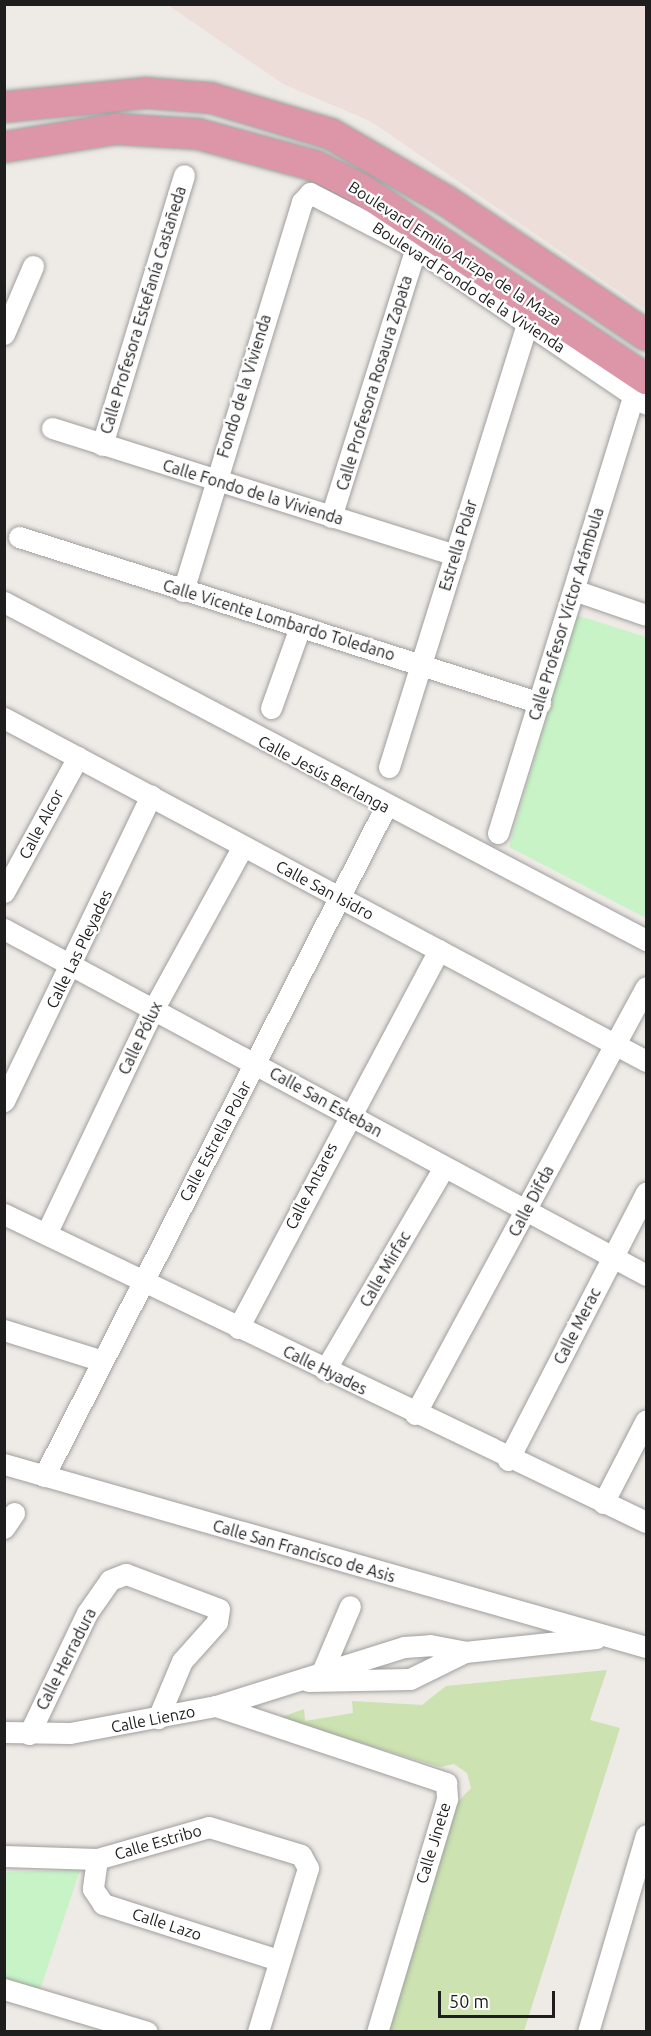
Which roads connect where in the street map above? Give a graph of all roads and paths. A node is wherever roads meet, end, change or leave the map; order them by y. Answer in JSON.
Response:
{"nodes":[{"id":1,"x":4,"y":107,"type":"edge"},
{"id":2,"x":8,"y":146,"type":"edge"},
{"id":3,"x":184,"y":175,"type":"dead end"},
{"id":4,"x":319,"y":193,"type":"joint"},
{"id":5,"x":416,"y":248,"type":"junction"},
{"id":6,"x":33,"y":266,"type":"dead end"},
{"id":7,"x":527,"y":323,"type":"junction"},
{"id":8,"x":4,"y":334,"type":"edge"},
{"id":9,"x":646,"y":335,"type":"edge"},
{"id":10,"x":642,"y":393,"type":"edge"},
{"id":11,"x":52,"y":428,"type":"dead end"},
{"id":12,"x":102,"y":445,"type":"junction"},
{"id":13,"x":214,"y":480,"type":"junction"},
{"id":14,"x":331,"y":517,"type":"junction"},
{"id":15,"x":18,"y":537,"type":"dead end"},
{"id":16,"x":455,"y":555,"type":"junction"},
{"id":17,"x":574,"y":590,"type":"junction"},
{"id":18,"x":183,"y":591,"type":"junction"},
{"id":19,"x":4,"y":602,"type":"edge"},
{"id":20,"x":646,"y":615,"type":"edge"},
{"id":21,"x":300,"y":627,"type":"junction"},
{"id":22,"x":422,"y":664,"type":"junction"},
{"id":23,"x":540,"y":703,"type":"junction"},
{"id":24,"x":271,"y":708,"type":"dead end"},
{"id":25,"x":4,"y":718,"type":"edge"},
{"id":26,"x":78,"y":757,"type":"junction"},
{"id":27,"x":388,"y":767,"type":"dead end"},
{"id":28,"x":151,"y":796,"type":"junction"},
{"id":29,"x":386,"y":806,"type":"junction"},
{"id":30,"x":498,"y":833,"type":"dead end"},
{"id":31,"x":243,"y":846,"type":"junction"},
{"id":32,"x":4,"y":892,"type":"edge"},
{"id":33,"x":342,"y":898,"type":"junction"},
{"id":34,"x":4,"y":929,"type":"edge"},
{"id":35,"x":646,"y":939,"type":"edge"},
{"id":36,"x":439,"y":950,"type":"junction"},
{"id":37,"x":72,"y":964,"type":"junction"},
{"id":38,"x":646,"y":987,"type":"edge"},
{"id":39,"x":154,"y":1008,"type":"junction"},
{"id":40,"x":613,"y":1043,"type":"junction"},
{"id":41,"x":646,"y":1061,"type":"edge"},
{"id":42,"x":255,"y":1064,"type":"junction"},
{"id":43,"x":4,"y":1101,"type":"edge"},
{"id":44,"x":348,"y":1114,"type":"junction"},
{"id":45,"x":444,"y":1167,"type":"junction"},
{"id":46,"x":646,"y":1193,"type":"edge"},
{"id":47,"x":526,"y":1211,"type":"junction"},
{"id":48,"x":4,"y":1214,"type":"edge"},
{"id":49,"x":46,"y":1234,"type":"junction"},
{"id":50,"x":612,"y":1258,"type":"junction"},
{"id":51,"x":646,"y":1275,"type":"edge"},
{"id":52,"x":141,"y":1280,"type":"junction"},
{"id":53,"x":238,"y":1328,"type":"junction"},
{"id":54,"x":4,"y":1330,"type":"edge"},
{"id":55,"x":99,"y":1360,"type":"junction"},
{"id":56,"x":325,"y":1370,"type":"junction"},
{"id":57,"x":415,"y":1414,"type":"junction"},
{"id":58,"x":646,"y":1420,"type":"edge"},
{"id":59,"x":508,"y":1460,"type":"junction"},
{"id":60,"x":4,"y":1464,"type":"edge"},
{"id":61,"x":44,"y":1476,"type":"junction"},
{"id":62,"x":603,"y":1503,"type":"junction"},
{"id":63,"x":646,"y":1522,"type":"edge"},
{"id":64,"x":350,"y":1606,"type":"dead end"},
{"id":65,"x":603,"y":1637,"type":"junction"},
{"id":66,"x":646,"y":1647,"type":"edge"},
{"id":67,"x":465,"y":1652,"type":"junction"},
{"id":68,"x":312,"y":1678,"type":"junction"},
{"id":69,"x":216,"y":1706,"type":"junction"},
{"id":70,"x":158,"y":1718,"type":"junction"},
{"id":71,"x":4,"y":1732,"type":"edge"},
{"id":72,"x":30,"y":1734,"type":"junction"},
{"id":73,"x":646,"y":1835,"type":"edge"},
{"id":74,"x":4,"y":1856,"type":"edge"},
{"id":75,"x":97,"y":1859,"type":"junction"},
{"id":76,"x":278,"y":1960,"type":"junction"},
{"id":77,"x":4,"y":1989,"type":"edge"},
{"id":78,"x":147,"y":2031,"type":"edge"},
{"id":79,"x":258,"y":2031,"type":"edge"},
{"id":80,"x":377,"y":2031,"type":"edge"},
{"id":81,"x":588,"y":2031,"type":"edge"}],
"edges":[{"from":1,"to":9,"type":"highway"},
{"from":2,"to":10,"type":"highway","name":"Boulevard Emilio Arizpe de la Maza"},
{"from":3,"to":12,"type":"street","name":"Calle Profesora Estefanía Castañeda"},
{"from":4,"to":5,"type":"street","name":"Boulevard Fondo de la Vivienda"},
{"from":4,"to":13,"type":"street","name":"Fondo de la Vivienda"},
{"from":5,"to":7,"type":"street","name":"Boulevard Fondo de la Vivienda"},
{"from":5,"to":14,"type":"street","name":"Calle Profesora Rosaura Zapata"},
{"from":6,"to":8,"type":"street"},
{"from":7,"to":10,"type":"street","name":"Boulevard Fondo de la Vivienda"},
{"from":7,"to":16,"type":"street","name":"Estrella Polar"},
{"from":10,"to":17,"type":"street","name":"Calle Profesor Víctor Arámbula"},
{"from":11,"to":12,"type":"street","name":"Calle Fondo de la Vivienda"},
{"from":12,"to":13,"type":"street","name":"Calle Fondo de la Vivienda"},
{"from":13,"to":14,"type":"street","name":"Calle Fondo de la Vivienda"},
{"from":13,"to":18,"type":"street","name":"Fondo de la Vivienda"},
{"from":14,"to":16,"type":"street","name":"Calle Fondo de la Vivienda"},
{"from":15,"to":18,"type":"street","name":"Calle Vicente Lombardo Toledano"},
{"from":16,"to":22,"type":"street","name":"Estrella Polar"},
{"from":17,"to":20,"type":"street"},
{"from":17,"to":23,"type":"street","name":"Calle Profesor Víctor Arámbula"},
{"from":18,"to":21,"type":"street","name":"Calle Vicente Lombardo Toledano"},
{"from":19,"to":29,"type":"street","name":"Calle Jesús Berlanga"},
{"from":21,"to":22,"type":"street","name":"Calle Vicente Lombardo Toledano"},
{"from":21,"to":24,"type":"street"},
{"from":22,"to":23,"type":"street","name":"Calle Vicente Lombardo Toledano"},
{"from":22,"to":27,"type":"street","name":"Estrella Polar"},
{"from":23,"to":30,"type":"street","name":"Calle Profesor Víctor Arámbula"},
{"from":25,"to":26,"type":"street","name":"Calle San Isidro"},
{"from":26,"to":28,"type":"street","name":"Calle San Isidro"},
{"from":26,"to":32,"type":"street","name":"Calle Alcor"},
{"from":28,"to":31,"type":"street","name":"Calle San Isidro"},
{"from":28,"to":37,"type":"street","name":"Calle Las Pleyades"},
{"from":29,"to":33,"type":"street","name":"Calle Estrella Polar"},
{"from":29,"to":35,"type":"street","name":"Calle Jesús Berlanga"},
{"from":31,"to":33,"type":"street","name":"Calle San Isidro"},
{"from":31,"to":39,"type":"street","name":"Calle Pólux"},
{"from":33,"to":36,"type":"street","name":"Calle San Isidro"},
{"from":33,"to":42,"type":"street","name":"Calle Estrella Polar"},
{"from":34,"to":37,"type":"street","name":"Calle San Esteban"},
{"from":36,"to":40,"type":"street","name":"Calle San Isidro"},
{"from":36,"to":44,"type":"street","name":"Calle Antares"},
{"from":37,"to":39,"type":"street","name":"Calle San Esteban"},
{"from":37,"to":43,"type":"street","name":"Calle Las Pleyades"},
{"from":38,"to":40,"type":"street","name":"Calle Difda"},
{"from":39,"to":42,"type":"street","name":"Calle San Esteban"},
{"from":39,"to":49,"type":"street","name":"Calle Pólux"},
{"from":40,"to":41,"type":"street","name":"Calle San Isidro"},
{"from":40,"to":47,"type":"street","name":"Calle Difda"},
{"from":42,"to":44,"type":"street","name":"Calle San Esteban"},
{"from":42,"to":52,"type":"street","name":"Calle Estrella Polar"},
{"from":44,"to":45,"type":"street","name":"Calle San Esteban"},
{"from":44,"to":53,"type":"street","name":"Calle Antares"},
{"from":45,"to":47,"type":"street","name":"Calle San Esteban"},
{"from":45,"to":56,"type":"street","name":"Calle Mirfac"},
{"from":46,"to":50,"type":"street","name":"Calle Merac"},
{"from":47,"to":50,"type":"street","name":"Calle San Esteban"},
{"from":47,"to":57,"type":"street","name":"Calle Difda"},
{"from":48,"to":49,"type":"street","name":"Calle Hyades"},
{"from":49,"to":52,"type":"street","name":"Calle Hyades"},
{"from":50,"to":51,"type":"street","name":"Calle San Esteban"},
{"from":50,"to":59,"type":"street","name":"Calle Merac"},
{"from":52,"to":53,"type":"street","name":"Calle Hyades"},
{"from":52,"to":55,"type":"street","name":"Calle Estrella Polar"},
{"from":53,"to":56,"type":"street","name":"Calle Hyades"},
{"from":54,"to":55,"type":"street"},
{"from":55,"to":61,"type":"street","name":"Calle Estrella Polar"},
{"from":56,"to":57,"type":"street","name":"Calle Hyades"},
{"from":57,"to":59,"type":"street","name":"Calle Hyades"},
{"from":58,"to":62,"type":"street"},
{"from":59,"to":62,"type":"street","name":"Calle Hyades"},
{"from":60,"to":61,"type":"street","name":"Calle San Francisco de Asis"},
{"from":61,"to":65,"type":"street","name":"Calle San Francisco de Asis"},
{"from":62,"to":63,"type":"street","name":"Calle Hyades"},
{"from":64,"to":68,"type":"street"},
{"from":65,"to":66,"type":"street","name":"Calle San Francisco de Asis"},
{"from":65,"to":67,"type":"street","name":"Calle Lienzo"},
{"from":67,"to":68,"type":"street","name":"Calle Lienzo"},
{"from":67,"to":68,"type":"street","name":"Calle Lienzo"},
{"from":68,"to":69,"type":"street","name":"Calle Lienzo"},
{"from":69,"to":70,"type":"street","name":"Calle Lienzo"},
{"from":69,"to":80,"type":"street","name":"Calle Jinete"},
{"from":70,"to":72,"type":"street","name":"Calle Lienzo"},
{"from":70,"to":72,"type":"street","name":"Calle Herradura"},
{"from":71,"to":72,"type":"street","name":"Calle Lienzo"},
{"from":73,"to":81,"type":"street"},
{"from":74,"to":75,"type":"street","name":"Calle Estribo"},
{"from":75,"to":76,"type":"street","name":"Calle Lazo"},
{"from":75,"to":76,"type":"street","name":"Calle Estribo"},
{"from":76,"to":79,"type":"street","name":"Calle Estribo"},
{"from":77,"to":78,"type":"street"}]}
